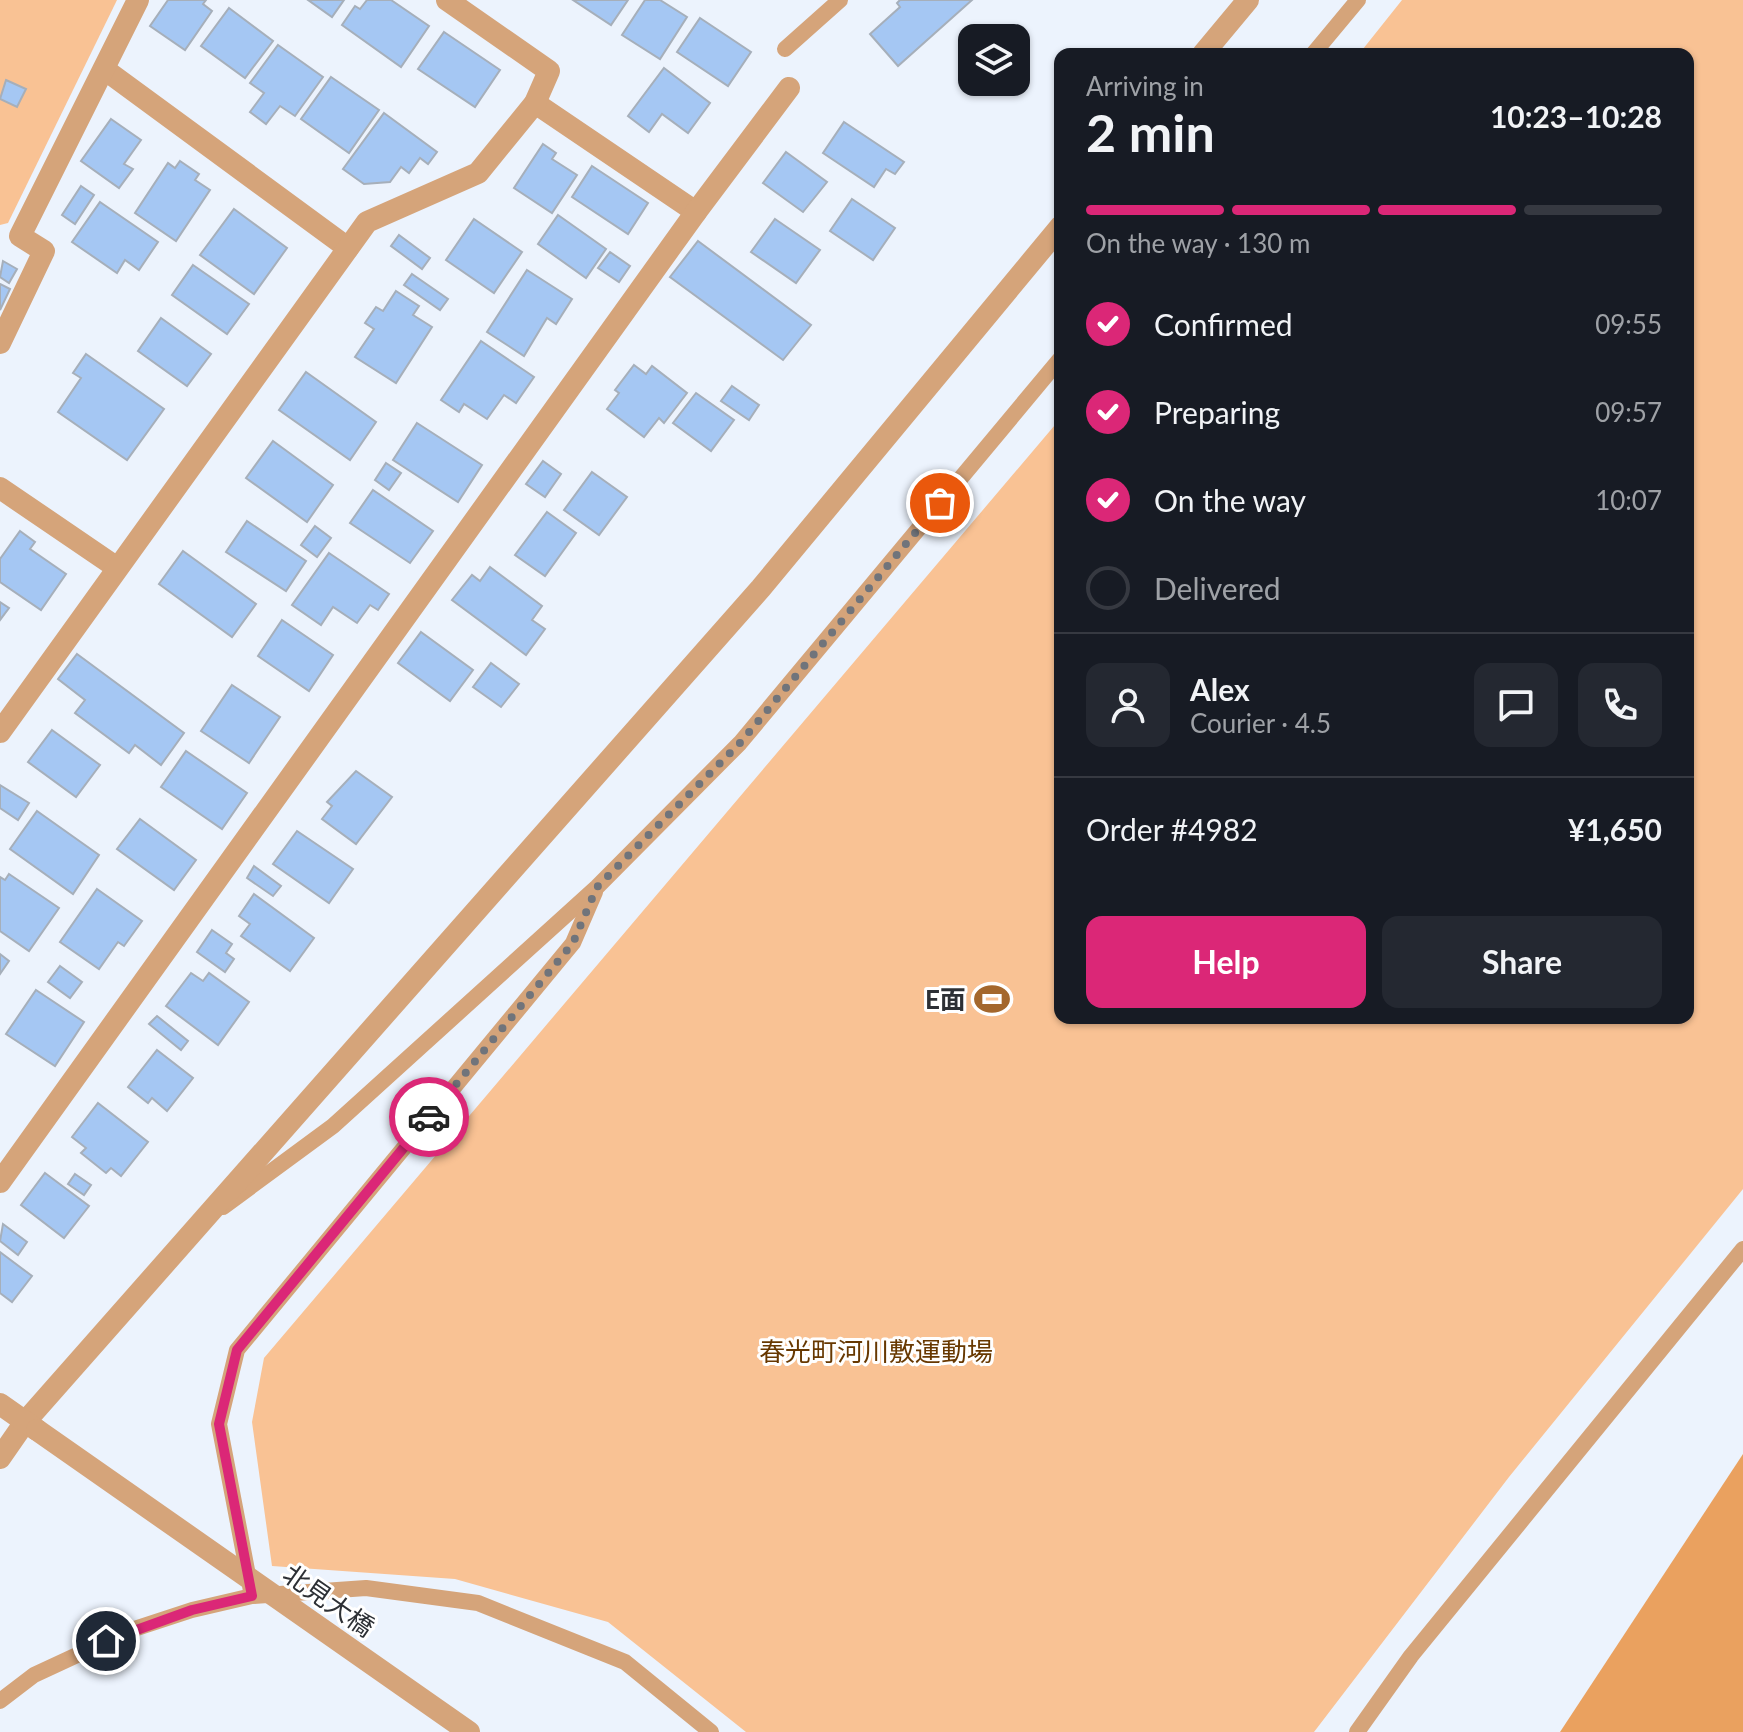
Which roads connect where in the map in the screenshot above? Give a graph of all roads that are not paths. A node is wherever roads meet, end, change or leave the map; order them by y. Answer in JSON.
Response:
{"nodes":[{"id":1,"x":138,"y":0,"type":"edge"},
{"id":2,"x":447,"y":0,"type":"edge"},
{"id":3,"x":840,"y":0,"type":"edge"},
{"id":4,"x":1248,"y":0,"type":"edge"},
{"id":5,"x":1358,"y":0,"type":"edge"},
{"id":6,"x":1208,"y":48,"type":"edge"},
{"id":7,"x":1318,"y":48,"type":"edge"},
{"id":8,"x":785,"y":49,"type":"dead end"},
{"id":9,"x":104,"y":69,"type":"junction"},
{"id":10,"x":789,"y":88,"type":"dead end"},
{"id":11,"x":535,"y":103,"type":"junction"},
{"id":12,"x":696,"y":212,"type":"junction"},
{"id":13,"x":1054,"y":234,"type":"edge"},
{"id":14,"x":10,"y":239,"type":"edge"},
{"id":15,"x":348,"y":248,"type":"junction"},
{"id":16,"x":0,"y":343,"type":"edge"},
{"id":17,"x":1054,"y":366,"type":"edge"},
{"id":18,"x":0,"y":488,"type":"edge"},
{"id":19,"x":116,"y":567,"type":"junction"},
{"id":20,"x":0,"y":732,"type":"edge"},
{"id":21,"x":597,"y":887,"type":"junction"},
{"id":22,"x":0,"y":1182,"type":"edge"},
{"id":23,"x":206,"y":1220,"type":"junction"},
{"id":24,"x":1743,"y":1249,"type":"edge"},
{"id":25,"x":18,"y":1417,"type":"edge"},
{"id":26,"x":0,"y":1458,"type":"edge"},
{"id":27,"x":252,"y":1596,"type":"junction"},
{"id":28,"x":0,"y":1701,"type":"edge"},
{"id":29,"x":469,"y":1732,"type":"edge"},
{"id":30,"x":711,"y":1732,"type":"edge"},
{"id":31,"x":1357,"y":1732,"type":"edge"}],
"edges":[{"from":1,"to":9,"type":"street"},
{"from":2,"to":11,"type":"street"},
{"from":3,"to":8,"type":"lane"},
{"from":4,"to":6,"type":"street"},
{"from":5,"to":7,"type":"lane"},
{"from":9,"to":14,"type":"street"},
{"from":9,"to":15,"type":"street"},
{"from":10,"to":12,"type":"street"},
{"from":11,"to":12,"type":"street"},
{"from":11,"to":15,"type":"street"},
{"from":12,"to":22,"type":"street"},
{"from":13,"to":23,"type":"street"},
{"from":14,"to":16,"type":"street"},
{"from":15,"to":19,"type":"street"},
{"from":17,"to":21,"type":"lane"},
{"from":18,"to":19,"type":"street"},
{"from":19,"to":20,"type":"street"},
{"from":21,"to":23,"type":"lane"},
{"from":21,"to":27,"type":"lane"},
{"from":23,"to":25,"type":"street"},
{"from":24,"to":31,"type":"lane"},
{"from":25,"to":26,"type":"street"},
{"from":25,"to":29,"type":"street","name":"北見大橋","bridge":true},
{"from":27,"to":28,"type":"lane"},
{"from":27,"to":30,"type":"lane"}]}
